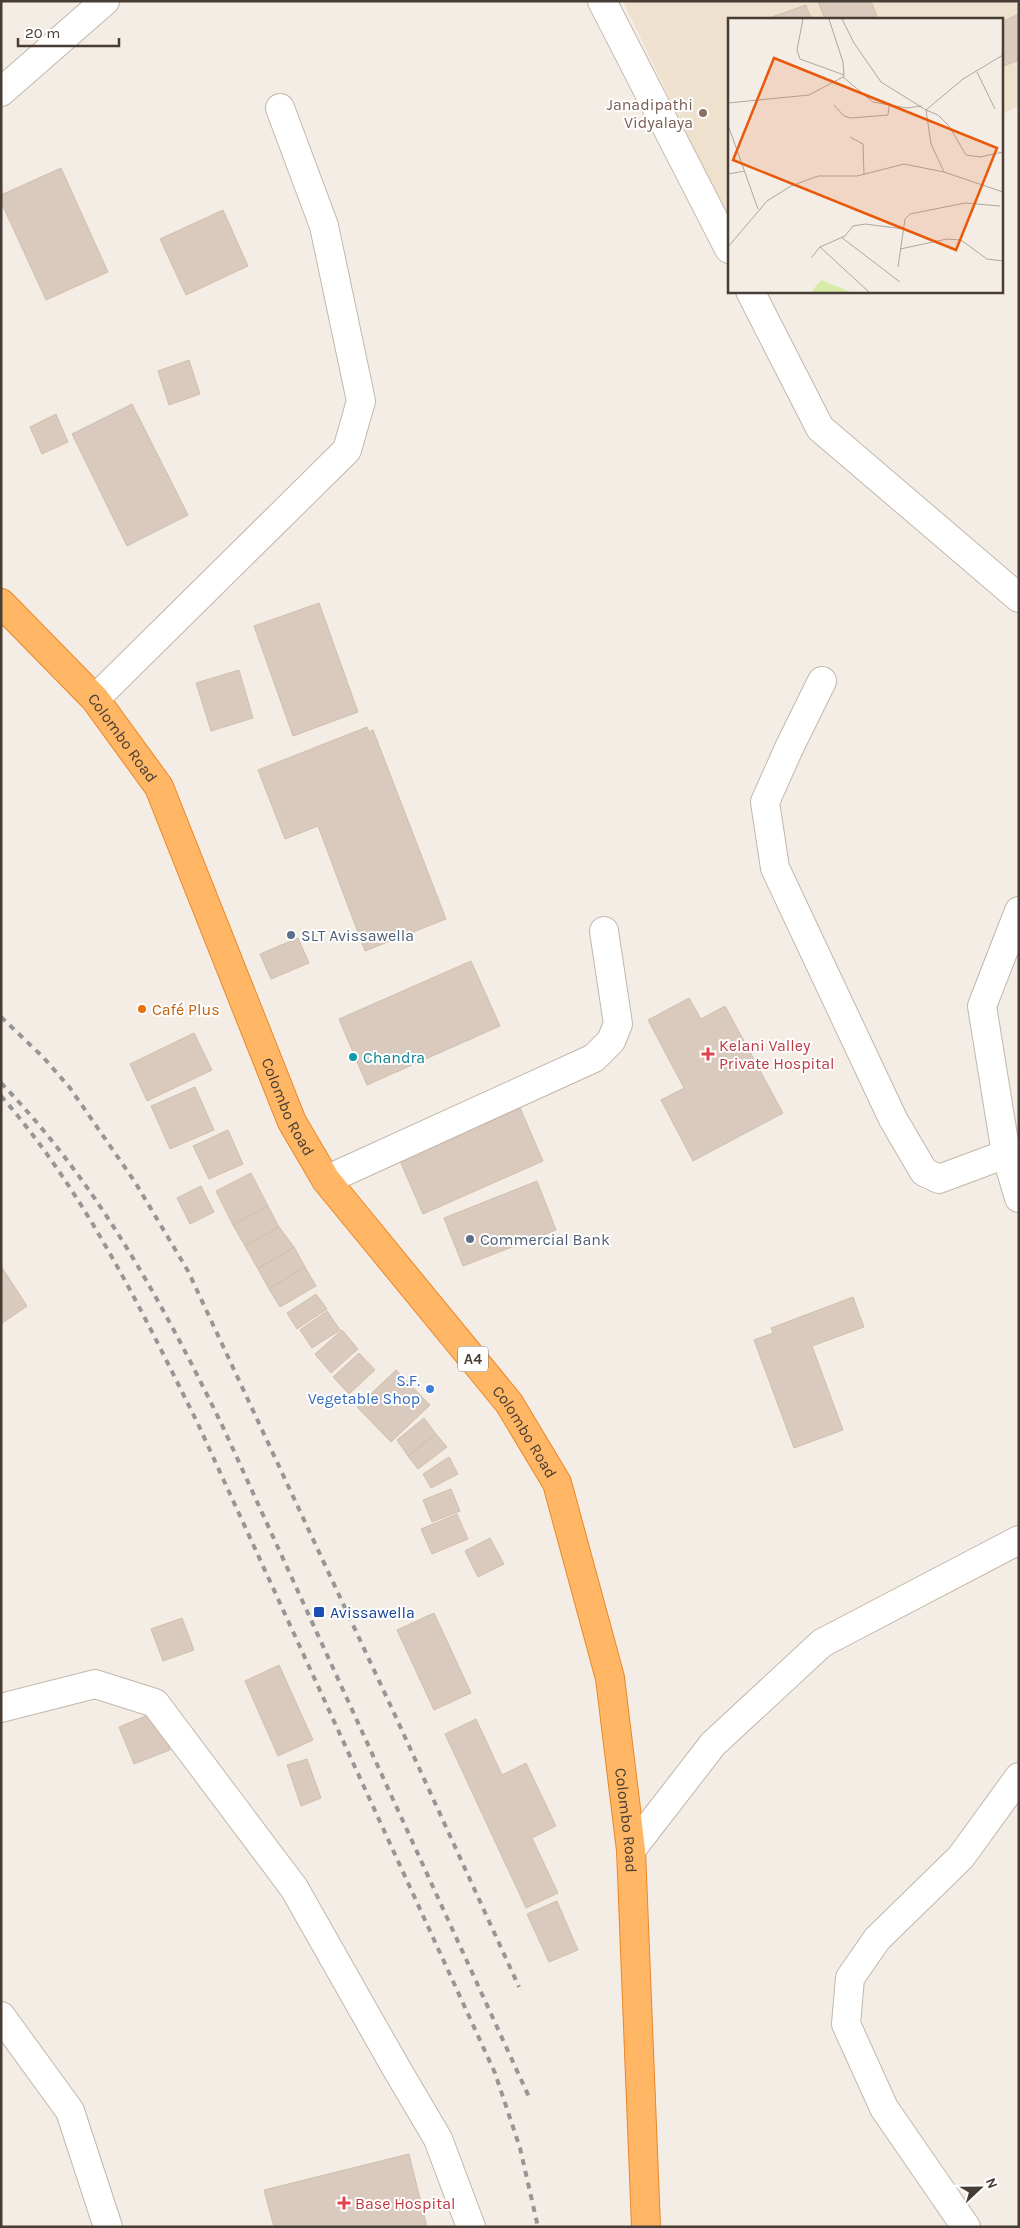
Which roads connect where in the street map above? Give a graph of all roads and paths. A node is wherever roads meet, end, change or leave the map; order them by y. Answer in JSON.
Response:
{"nodes":[{"id":1,"x":105,"y":1,"type":"edge"},
{"id":2,"x":602,"y":1,"type":"edge"},
{"id":3,"x":1,"y":92,"type":"edge"},
{"id":4,"x":280,"y":108,"type":"dead end"},
{"id":5,"x":728,"y":247,"type":"edge"},
{"id":6,"x":751,"y":292,"type":"edge"},
{"id":7,"x":1019,"y":598,"type":"edge"},
{"id":8,"x":1,"y":603,"type":"edge"},
{"id":9,"x":822,"y":681,"type":"dead end"},
{"id":10,"x":95,"y":699,"type":"junction"},
{"id":11,"x":1019,"y":911,"type":"edge"},
{"id":12,"x":604,"y":930,"type":"dead end"},
{"id":13,"x":1006,"y":1154,"type":"junction"},
{"id":14,"x":326,"y":1180,"type":"junction"},
{"id":15,"x":1019,"y":1198,"type":"edge"},
{"id":16,"x":1019,"y":1540,"type":"edge"},
{"id":17,"x":2,"y":1706,"type":"edge"},
{"id":18,"x":1019,"y":1777,"type":"edge"},
{"id":19,"x":631,"y":1850,"type":"junction"},
{"id":20,"x":1,"y":2016,"type":"edge"},
{"id":21,"x":108,"y":2227,"type":"edge"},
{"id":22,"x":471,"y":2227,"type":"edge"},
{"id":23,"x":646,"y":2227,"type":"edge"},
{"id":24,"x":966,"y":2227,"type":"edge"}],
"edges":[{"from":1,"to":3,"type":"street"},
{"from":2,"to":5,"type":"street"},
{"from":4,"to":10,"type":"street"},
{"from":6,"to":7,"type":"street"},
{"from":8,"to":10,"type":"highway","name":"Colombo Road","number":"A4"},
{"from":9,"to":13,"type":"street"},
{"from":10,"to":14,"type":"highway","name":"Colombo Road","number":"A4"},
{"from":11,"to":13,"type":"street"},
{"from":12,"to":14,"type":"street"},
{"from":13,"to":15,"type":"street"},
{"from":14,"to":19,"type":"highway","name":"Colombo Road","number":"A4"},
{"from":16,"to":19,"type":"street"},
{"from":17,"to":22,"type":"street"},
{"from":18,"to":24,"type":"street"},
{"from":19,"to":23,"type":"highway","name":"Colombo Road","number":"A4"},
{"from":20,"to":21,"type":"street"}]}
